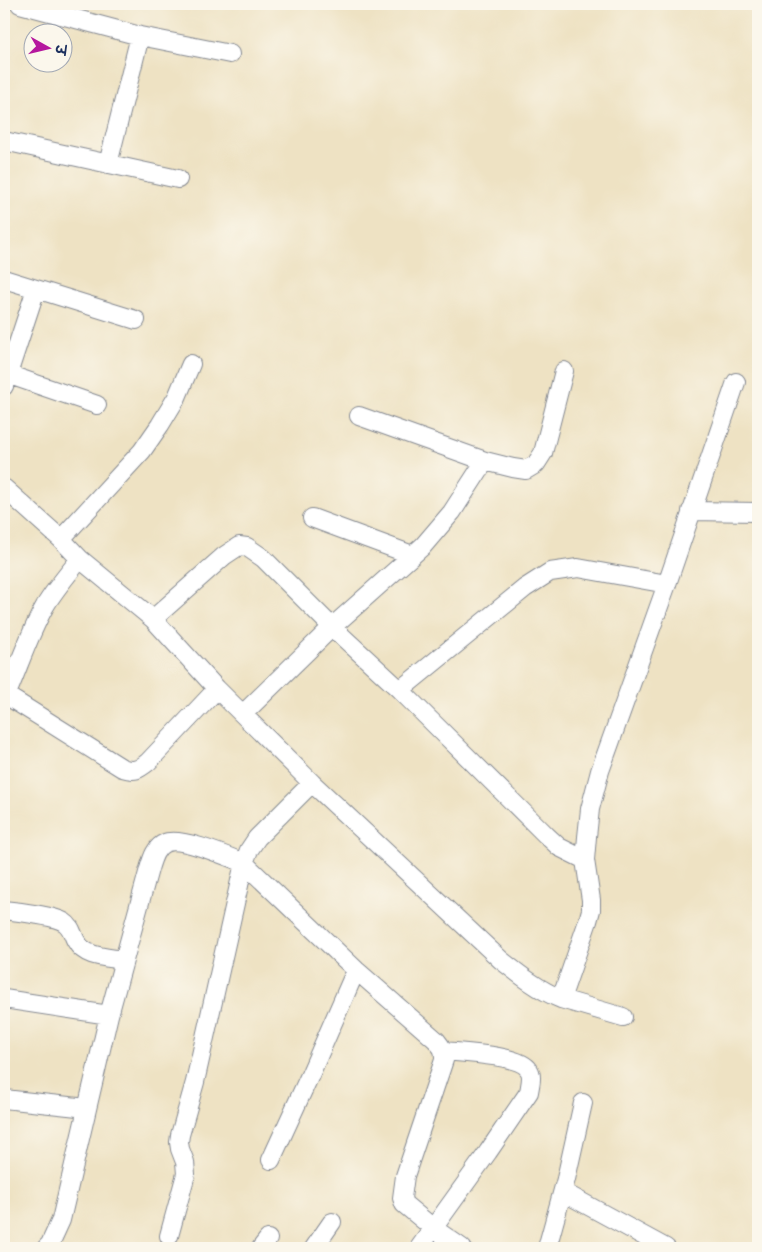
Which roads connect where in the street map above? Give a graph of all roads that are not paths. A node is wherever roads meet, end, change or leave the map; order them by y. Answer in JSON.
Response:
{"nodes":[{"id":1,"x":20,"y":4,"type":"edge"},
{"id":2,"x":140,"y":36,"type":"junction"},
{"id":3,"x":230,"y":54,"type":"dead end"},
{"id":4,"x":4,"y":141,"type":"edge"},
{"id":5,"x":108,"y":164,"type":"junction"},
{"id":6,"x":178,"y":179,"type":"dead end"},
{"id":7,"x":4,"y":279,"type":"edge"},
{"id":8,"x":36,"y":290,"type":"junction"},
{"id":9,"x":136,"y":320,"type":"dead end"},
{"id":10,"x":191,"y":364,"type":"dead end"},
{"id":11,"x":564,"y":372,"type":"dead end"},
{"id":12,"x":5,"y":378,"type":"edge"},
{"id":13,"x":736,"y":382,"type":"dead end"},
{"id":14,"x":97,"y":405,"type":"dead end"},
{"id":15,"x":359,"y":416,"type":"dead end"},
{"id":16,"x":485,"y":461,"type":"junction"},
{"id":17,"x":4,"y":488,"type":"edge"},
{"id":18,"x":692,"y":511,"type":"junction"},
{"id":19,"x":758,"y":512,"type":"edge"},
{"id":20,"x":312,"y":518,"type":"dead end"},
{"id":21,"x":61,"y":539,"type":"junction"},
{"id":22,"x":412,"y":555,"type":"junction"},
{"id":23,"x":80,"y":558,"type":"junction"},
{"id":24,"x":666,"y":584,"type":"junction"},
{"id":25,"x":153,"y":619,"type":"junction"},
{"id":26,"x":332,"y":627,"type":"junction"},
{"id":27,"x":218,"y":689,"type":"junction"},
{"id":28,"x":400,"y":690,"type":"junction"},
{"id":29,"x":5,"y":695,"type":"edge"},
{"id":30,"x":243,"y":714,"type":"junction"},
{"id":31,"x":312,"y":783,"type":"junction"},
{"id":32,"x":585,"y":860,"type":"junction"},
{"id":33,"x":244,"y":863,"type":"junction"},
{"id":34,"x":4,"y":910,"type":"edge"},
{"id":35,"x":124,"y":960,"type":"junction"},
{"id":36,"x":356,"y":970,"type":"junction"},
{"id":37,"x":4,"y":998,"type":"edge"},
{"id":38,"x":561,"y":999,"type":"junction"},
{"id":39,"x":109,"y":1015,"type":"junction"},
{"id":40,"x":622,"y":1017,"type":"dead end"},
{"id":41,"x":444,"y":1051,"type":"junction"},
{"id":42,"x":4,"y":1099,"type":"edge"},
{"id":43,"x":584,"y":1103,"type":"dead end"},
{"id":44,"x":87,"y":1108,"type":"junction"},
{"id":45,"x":271,"y":1160,"type":"dead end"},
{"id":46,"x":563,"y":1192,"type":"junction"},
{"id":47,"x":332,"y":1222,"type":"dead end"},
{"id":48,"x":434,"y":1228,"type":"junction"},
{"id":49,"x":169,"y":1236,"type":"dead end"},
{"id":50,"x":46,"y":1248,"type":"edge"},
{"id":51,"x":314,"y":1248,"type":"edge"},
{"id":52,"x":419,"y":1248,"type":"edge"},
{"id":53,"x":462,"y":1248,"type":"edge"},
{"id":54,"x":546,"y":1248,"type":"edge"},
{"id":55,"x":666,"y":1248,"type":"edge"}],
"edges":[{"from":1,"to":2,"type":"street"},
{"from":2,"to":3,"type":"street"},
{"from":2,"to":5,"type":"street"},
{"from":4,"to":5,"type":"street"},
{"from":5,"to":6,"type":"street"},
{"from":7,"to":8,"type":"street"},
{"from":8,"to":9,"type":"street"},
{"from":8,"to":12,"type":"street"},
{"from":10,"to":21,"type":"street"},
{"from":11,"to":16,"type":"street"},
{"from":12,"to":14,"type":"street"},
{"from":13,"to":18,"type":"street"},
{"from":15,"to":16,"type":"street"},
{"from":16,"to":22,"type":"street"},
{"from":17,"to":21,"type":"street"},
{"from":18,"to":19,"type":"street"},
{"from":18,"to":24,"type":"street"},
{"from":20,"to":22,"type":"street"},
{"from":21,"to":23,"type":"street"},
{"from":22,"to":26,"type":"street"},
{"from":23,"to":25,"type":"street"},
{"from":23,"to":29,"type":"street"},
{"from":24,"to":28,"type":"street"},
{"from":24,"to":32,"type":"street"},
{"from":25,"to":26,"type":"street"},
{"from":25,"to":27,"type":"street"},
{"from":26,"to":28,"type":"street"},
{"from":26,"to":30,"type":"street"},
{"from":27,"to":29,"type":"street"},
{"from":27,"to":30,"type":"street"},
{"from":28,"to":32,"type":"street"},
{"from":30,"to":31,"type":"street"},
{"from":31,"to":33,"type":"street"},
{"from":31,"to":38,"type":"street"},
{"from":32,"to":38,"type":"street"},
{"from":33,"to":35,"type":"street"},
{"from":33,"to":36,"type":"street"},
{"from":33,"to":49,"type":"street"},
{"from":34,"to":35,"type":"street"},
{"from":35,"to":39,"type":"street"},
{"from":36,"to":41,"type":"street"},
{"from":36,"to":45,"type":"street"},
{"from":37,"to":39,"type":"street"},
{"from":38,"to":40,"type":"street"},
{"from":39,"to":44,"type":"street"},
{"from":41,"to":48,"type":"street"},
{"from":41,"to":48,"type":"street"},
{"from":42,"to":44,"type":"street"},
{"from":43,"to":46,"type":"street"},
{"from":44,"to":50,"type":"street"},
{"from":46,"to":54,"type":"street"},
{"from":46,"to":55,"type":"street"},
{"from":47,"to":51,"type":"street"},
{"from":48,"to":52,"type":"street"},
{"from":48,"to":53,"type":"street"}]}
